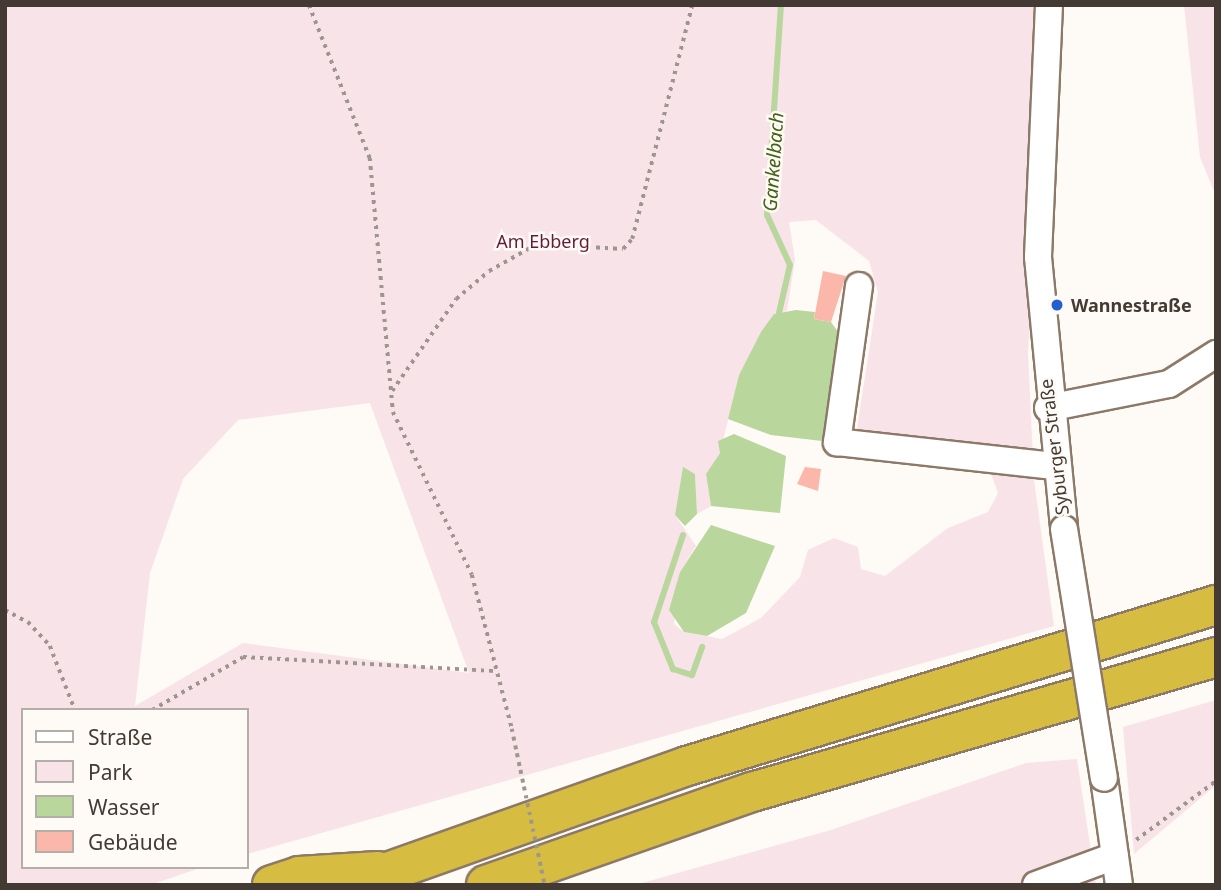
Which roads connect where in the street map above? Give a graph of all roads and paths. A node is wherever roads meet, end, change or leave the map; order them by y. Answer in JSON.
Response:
{"nodes":[{"id":1,"x":310,"y":5,"type":"edge"},
{"id":2,"x":692,"y":5,"type":"edge"},
{"id":3,"x":1049,"y":5,"type":"edge"},
{"id":4,"x":859,"y":286,"type":"dead end"},
{"id":5,"x":1216,"y":354,"type":"edge"},
{"id":6,"x":391,"y":392,"type":"junction"},
{"id":7,"x":1048,"y":408,"type":"junction"},
{"id":8,"x":1055,"y":466,"type":"junction"},
{"id":9,"x":1216,"y":605,"type":"edge"},
{"id":10,"x":5,"y":610,"type":"edge"},
{"id":11,"x":1216,"y":657,"type":"edge"},
{"id":12,"x":496,"y":671,"type":"junction"},
{"id":13,"x":74,"y":708,"type":"edge"},
{"id":14,"x":155,"y":708,"type":"edge"},
{"id":15,"x":983,"y":727,"type":"junction"},
{"id":16,"x":1216,"y":781,"type":"edge"},
{"id":17,"x":1115,"y":856,"type":"junction"},
{"id":18,"x":391,"y":870,"type":"junction"},
{"id":19,"x":272,"y":885,"type":"edge"},
{"id":20,"x":351,"y":885,"type":"edge"},
{"id":21,"x":486,"y":885,"type":"edge"},
{"id":22,"x":539,"y":885,"type":"edge"},
{"id":23,"x":545,"y":885,"type":"edge"},
{"id":24,"x":1036,"y":885,"type":"edge"},
{"id":25,"x":1119,"y":885,"type":"edge"}],
"edges":[{"from":1,"to":6,"type":"path"},
{"from":2,"to":6,"type":"path"},
{"from":3,"to":7,"type":"street","name":"Syburger Straße"},
{"from":4,"to":8,"type":"street"},
{"from":5,"to":7,"type":"street"},
{"from":6,"to":12,"type":"path"},
{"from":7,"to":8,"type":"street","name":"Syburger Straße"},
{"from":8,"to":17,"type":"street","name":"Syburger Straße","bridge":true},
{"from":9,"to":18,"type":"highway"},
{"from":10,"to":13,"type":"path"},
{"from":11,"to":15,"type":"highway"},
{"from":12,"to":14,"type":"path"},
{"from":12,"to":23,"type":"path","bridge":true},
{"from":15,"to":21,"type":"highway"},
{"from":15,"to":22,"type":"highway"},
{"from":16,"to":17,"type":"path"},
{"from":17,"to":24,"type":"street"},
{"from":17,"to":25,"type":"street","name":"Syburger Straße"},
{"from":18,"to":19,"type":"highway"},
{"from":18,"to":20,"type":"highway"}]}
